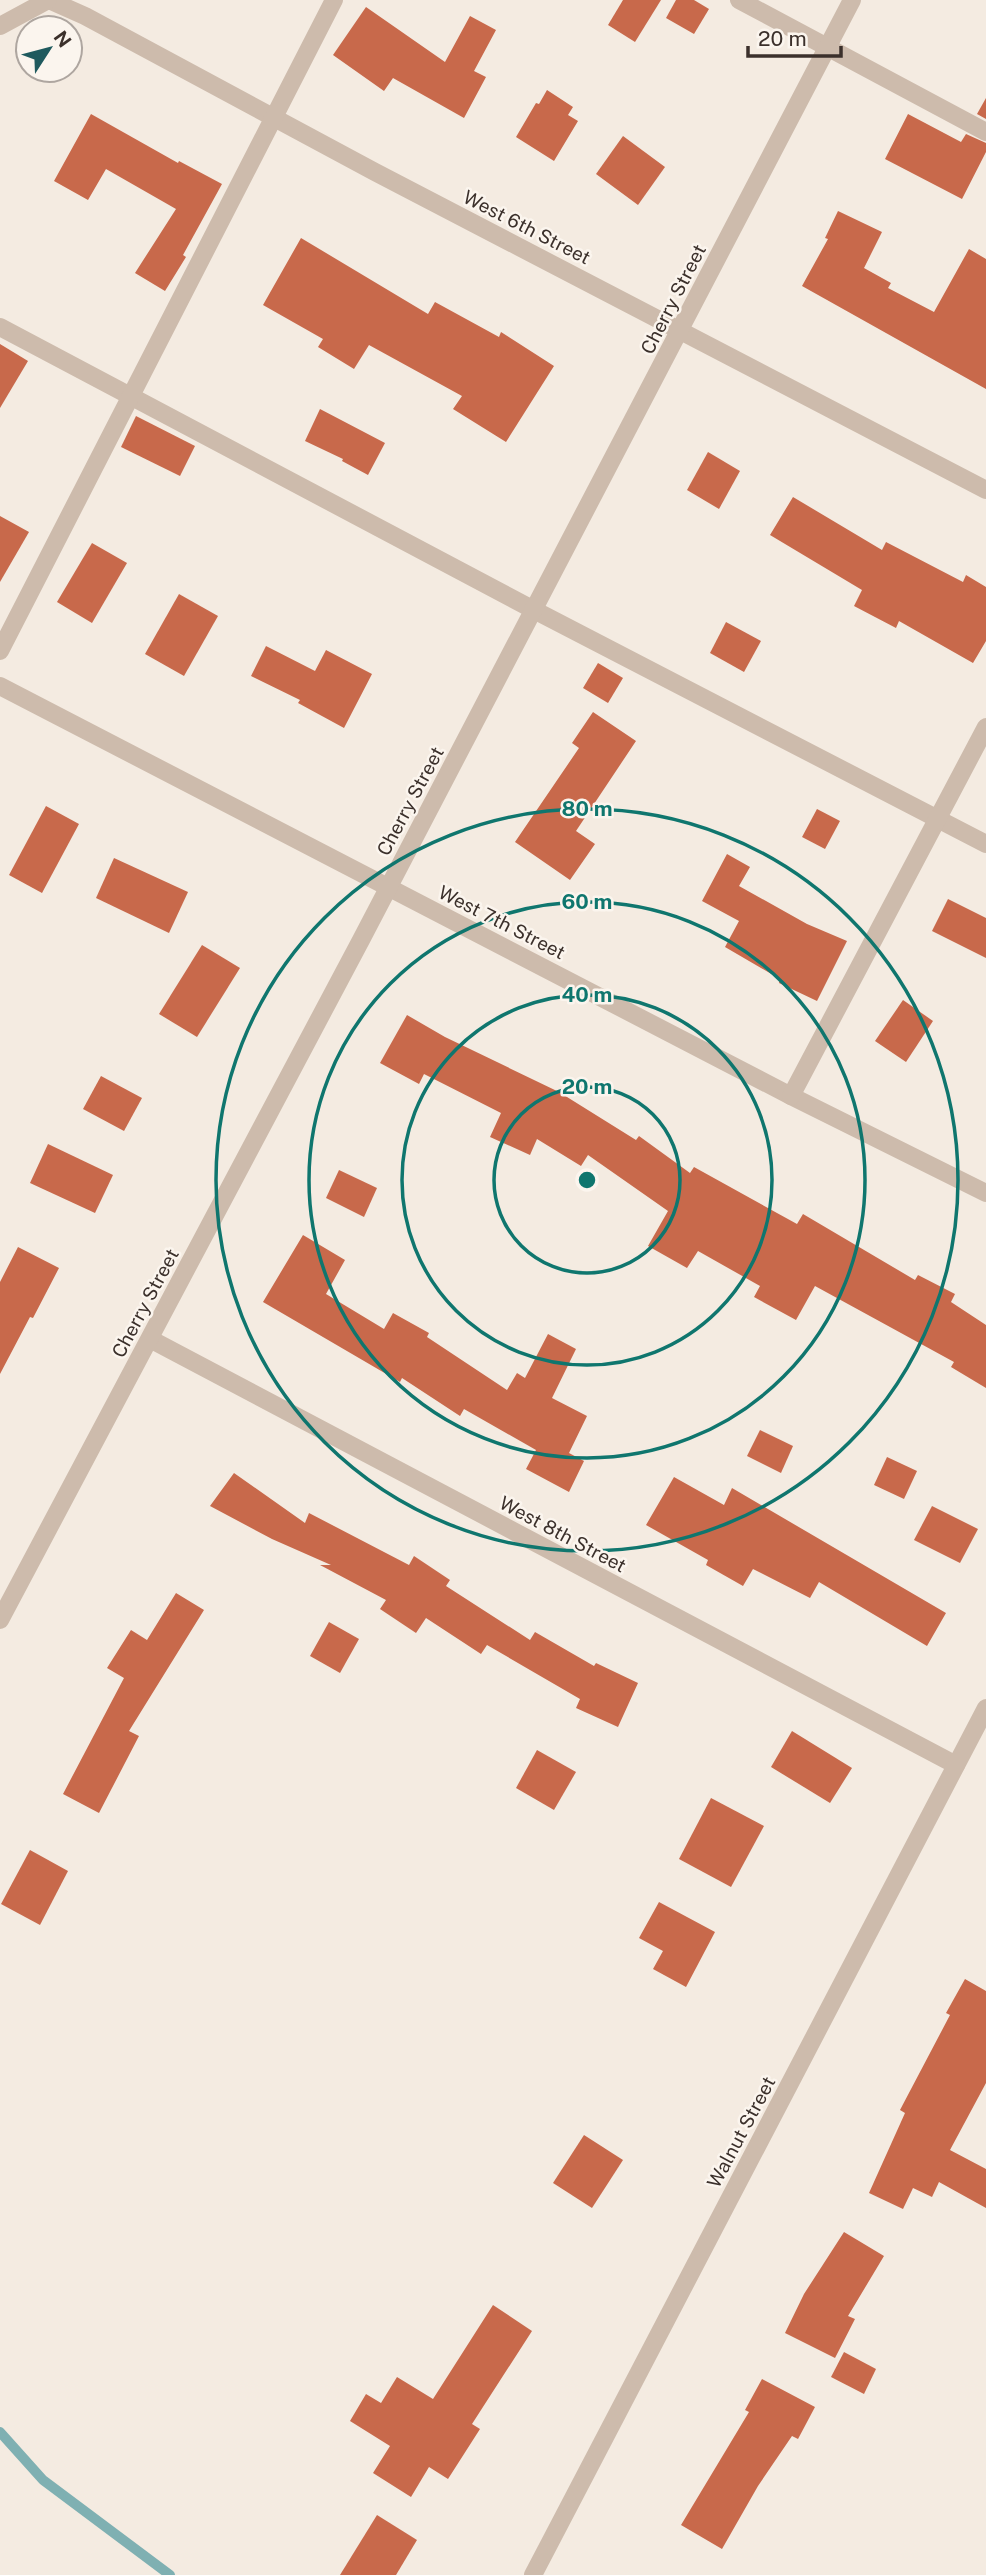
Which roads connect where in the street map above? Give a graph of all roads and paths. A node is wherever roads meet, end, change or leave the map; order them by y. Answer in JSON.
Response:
{"nodes":[{"id":1,"x":49,"y":0,"type":"edge"},
{"id":2,"x":334,"y":0,"type":"edge"},
{"id":3,"x":739,"y":0,"type":"edge"},
{"id":4,"x":852,"y":0,"type":"edge"},
{"id":5,"x":0,"y":26,"type":"edge"},
{"id":6,"x":827,"y":48,"type":"junction"},
{"id":7,"x":272,"y":118,"type":"junction"},
{"id":8,"x":986,"y":132,"type":"edge"},
{"id":9,"x":0,"y":327,"type":"edge"},
{"id":10,"x":681,"y":330,"type":"junction"},
{"id":11,"x":130,"y":396,"type":"junction"},
{"id":12,"x":986,"y":490,"type":"edge"},
{"id":13,"x":534,"y":610,"type":"junction"},
{"id":14,"x":0,"y":651,"type":"edge"},
{"id":15,"x":0,"y":686,"type":"edge"},
{"id":16,"x":986,"y":727,"type":"edge"},
{"id":17,"x":938,"y":819,"type":"junction"},
{"id":18,"x":986,"y":844,"type":"edge"},
{"id":19,"x":388,"y":887,"type":"junction"},
{"id":20,"x":791,"y":1096,"type":"junction"},
{"id":21,"x":986,"y":1193,"type":"edge"},
{"id":22,"x":150,"y":1339,"type":"junction"},
{"id":23,"x":0,"y":1620,"type":"edge"},
{"id":24,"x":986,"y":1708,"type":"edge"},
{"id":25,"x":956,"y":1765,"type":"junction"},
{"id":26,"x":533,"y":2575,"type":"edge"}],
"edges":[{"from":1,"to":5,"type":"street"},
{"from":1,"to":7,"type":"street","name":"West 6th Street"},
{"from":2,"to":7,"type":"street"},
{"from":3,"to":6,"type":"street"},
{"from":4,"to":6,"type":"street","name":"Cherry Street"},
{"from":6,"to":8,"type":"street"},
{"from":6,"to":10,"type":"street","name":"Cherry Street"},
{"from":7,"to":10,"type":"street","name":"West 6th Street"},
{"from":7,"to":11,"type":"street"},
{"from":9,"to":11,"type":"street"},
{"from":10,"to":12,"type":"street","name":"West 6th Street"},
{"from":10,"to":13,"type":"street","name":"Cherry Street"},
{"from":11,"to":13,"type":"street"},
{"from":11,"to":14,"type":"street"},
{"from":13,"to":17,"type":"street"},
{"from":13,"to":19,"type":"street","name":"Cherry Street"},
{"from":15,"to":19,"type":"street","name":"West 7th Street"},
{"from":16,"to":17,"type":"street"},
{"from":17,"to":18,"type":"street"},
{"from":17,"to":20,"type":"street"},
{"from":19,"to":20,"type":"street","name":"West 7th Street"},
{"from":19,"to":22,"type":"street","name":"Cherry Street"},
{"from":20,"to":21,"type":"street","name":"West 7th Street"},
{"from":22,"to":23,"type":"street","name":"Cherry Street"},
{"from":22,"to":25,"type":"street","name":"West 8th Street"},
{"from":24,"to":25,"type":"street","name":"Walnut Street"},
{"from":25,"to":26,"type":"street","name":"Walnut Street"}]}
